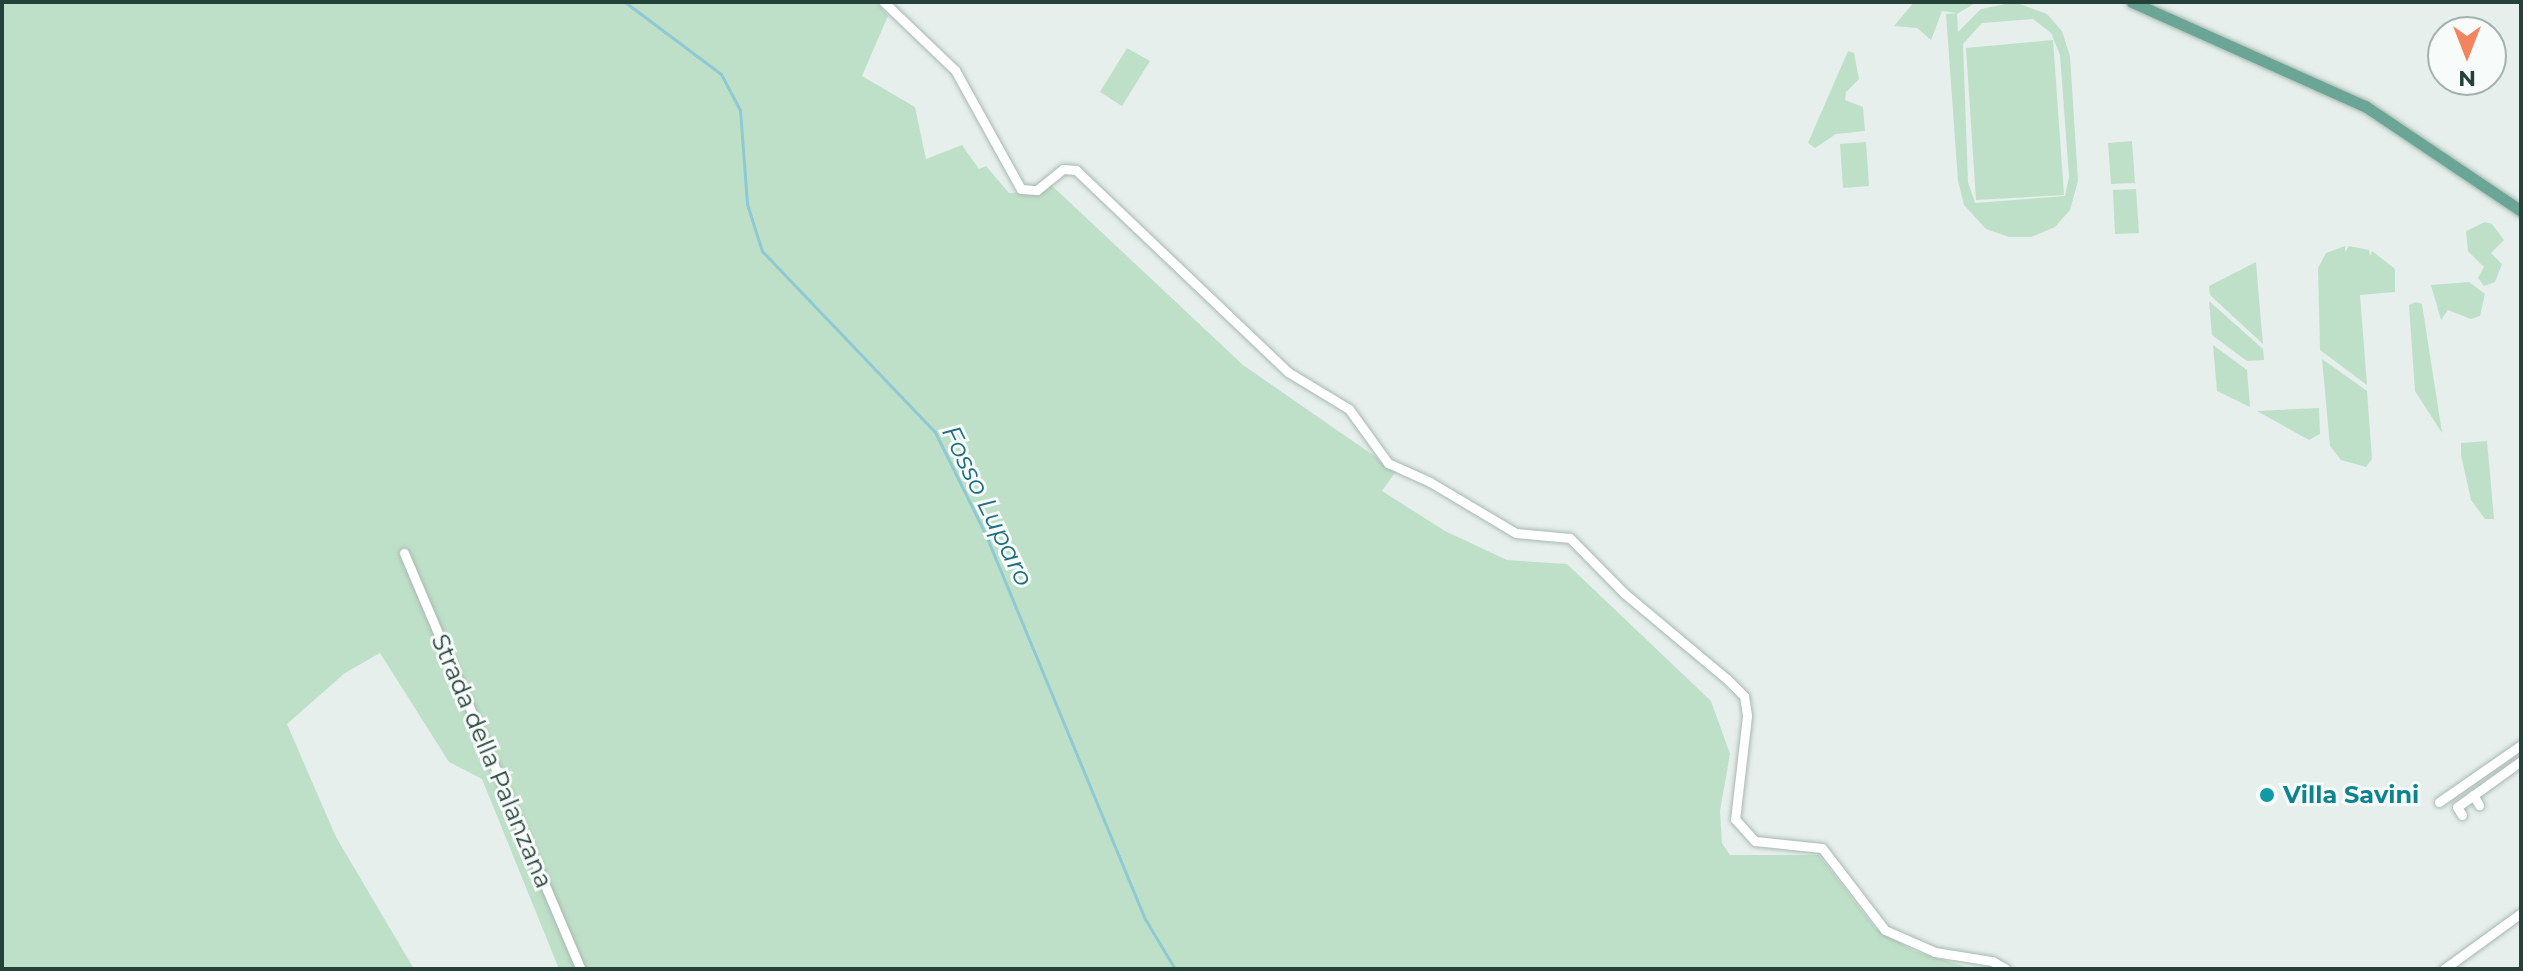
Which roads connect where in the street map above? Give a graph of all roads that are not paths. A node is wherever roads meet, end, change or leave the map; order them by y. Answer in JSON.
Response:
{"nodes":[{"id":1,"x":884,"y":2,"type":"edge"},
{"id":2,"x":2132,"y":2,"type":"edge"},
{"id":3,"x":2521,"y":211,"type":"edge"},
{"id":4,"x":404,"y":553,"type":"dead end"},
{"id":5,"x":2521,"y":745,"type":"edge"},
{"id":6,"x":2507,"y":752,"type":"junction"},
{"id":7,"x":2519,"y":766,"type":"edge"},
{"id":8,"x":2473,"y":795,"type":"junction"},
{"id":9,"x":2439,"y":802,"type":"dead end"},
{"id":10,"x":2479,"y":805,"type":"dead end"},
{"id":11,"x":2462,"y":815,"type":"dead end"},
{"id":12,"x":2521,"y":913,"type":"edge"},
{"id":13,"x":581,"y":969,"type":"edge"},
{"id":14,"x":2006,"y":969,"type":"edge"},
{"id":15,"x":2444,"y":969,"type":"edge"}],
"edges":[{"from":1,"to":14,"type":"street"},
{"from":2,"to":3,"type":"main road"},
{"from":4,"to":13,"type":"street","name":"Strada della Palanzana"},
{"from":5,"to":6,"type":"street"},
{"from":6,"to":7,"type":"street"},
{"from":6,"to":9,"type":"street"},
{"from":7,"to":8,"type":"street"},
{"from":8,"to":10,"type":"street"},
{"from":8,"to":11,"type":"street"},
{"from":12,"to":15,"type":"street"}]}
